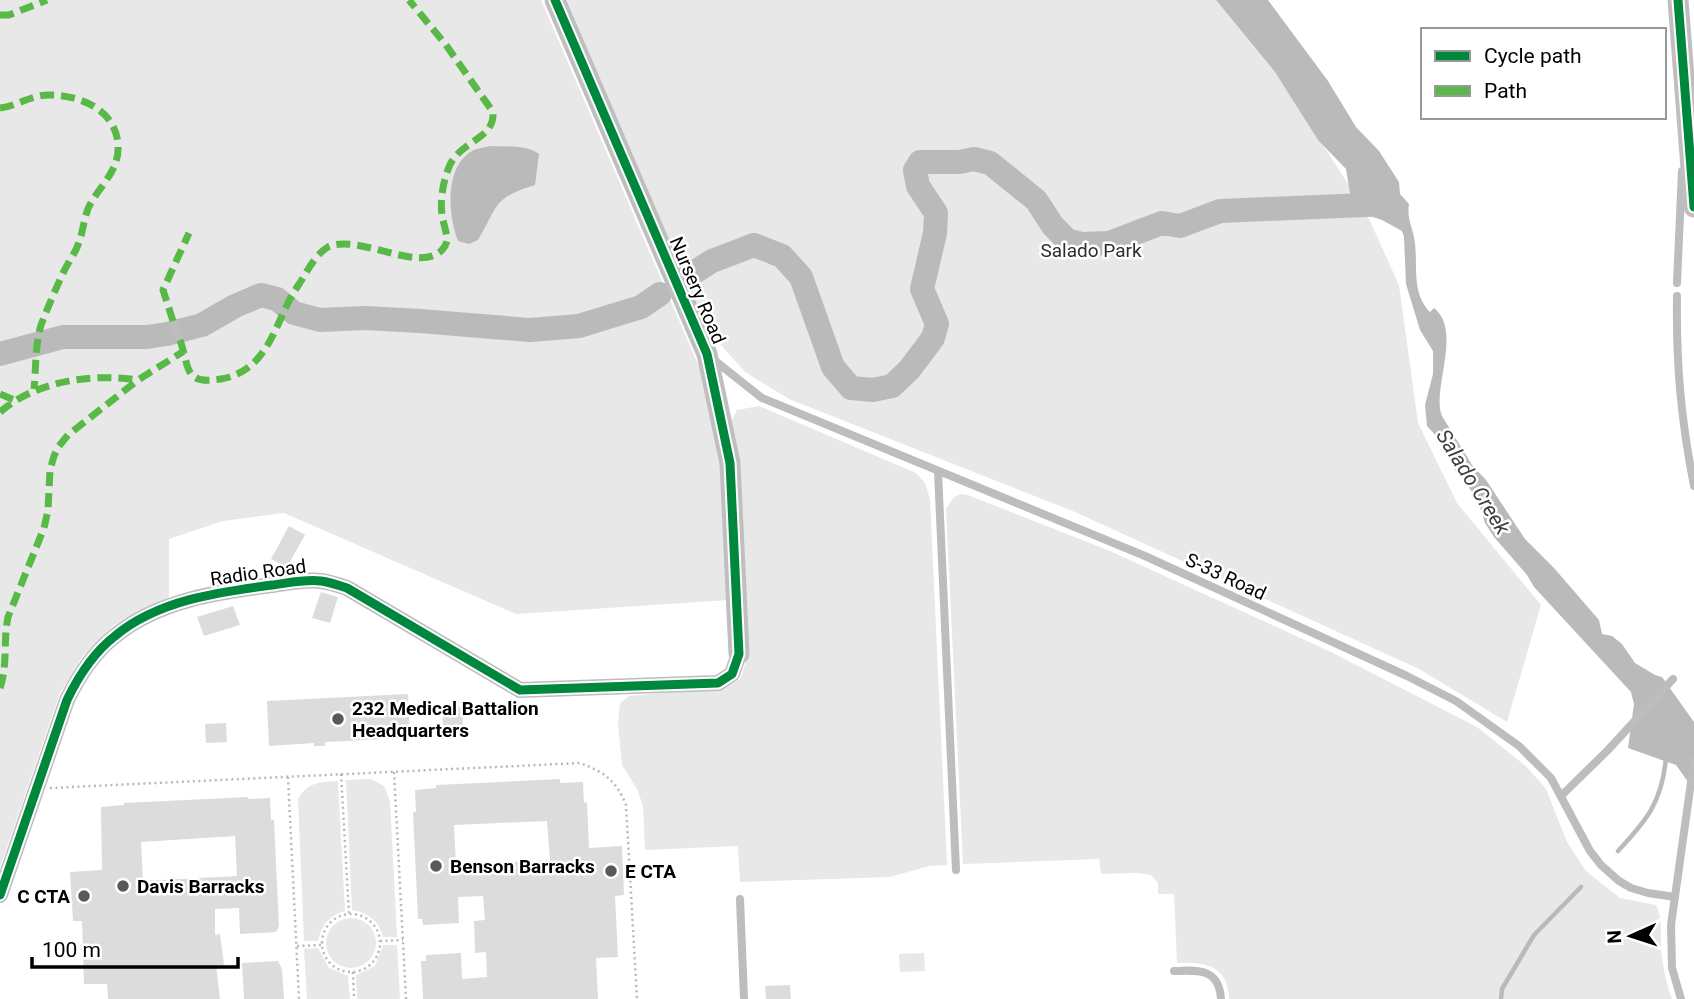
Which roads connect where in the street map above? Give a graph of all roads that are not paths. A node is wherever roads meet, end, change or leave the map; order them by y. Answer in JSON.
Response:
{"nodes":[{"id":1,"x":555,"y":0,"type":"edge"},
{"id":2,"x":1678,"y":0,"type":"edge"},
{"id":3,"x":1686,"y":102,"type":"junction"},
{"id":4,"x":1694,"y":207,"type":"edge"},
{"id":5,"x":1677,"y":283,"type":"dead end"},
{"id":6,"x":1677,"y":296,"type":"dead end"},
{"id":7,"x":173,"y":321,"type":"dead end"},
{"id":8,"x":180,"y":340,"type":"dead end"},
{"id":9,"x":707,"y":354,"type":"junction"},
{"id":10,"x":938,"y":472,"type":"junction"},
{"id":11,"x":1694,"y":486,"type":"edge"},
{"id":12,"x":739,"y":654,"type":"joint"},
{"id":13,"x":1672,"y":679,"type":"dead end"},
{"id":14,"x":1694,"y":761,"type":"edge"},
{"id":15,"x":1561,"y":796,"type":"junction"},
{"id":16,"x":956,"y":870,"type":"dead end"},
{"id":17,"x":0,"y":895,"type":"edge"},
{"id":18,"x":1675,"y":897,"type":"junction"},
{"id":19,"x":740,"y":899,"type":"dead end"},
{"id":20,"x":1174,"y":971,"type":"dead end"},
{"id":21,"x":744,"y":999,"type":"edge"},
{"id":22,"x":1221,"y":999,"type":"edge"},
{"id":23,"x":1681,"y":999,"type":"edge"}],
"edges":[{"from":1,"to":9,"type":"street","name":"Nursery Road"},
{"from":2,"to":3,"type":"street"},
{"from":3,"to":4,"type":"street"},
{"from":3,"to":5,"type":"lane"},
{"from":6,"to":11,"type":"lane"},
{"from":7,"to":8,"type":"lane"},
{"from":9,"to":10,"type":"lane","name":"S-33 Road"},
{"from":9,"to":12,"type":"street","name":"Nursery Road"},
{"from":10,"to":15,"type":"lane","name":"S-33 Road"},
{"from":10,"to":16,"type":"lane"},
{"from":12,"to":17,"type":"street","name":"Radio Road"},
{"from":13,"to":15,"type":"lane"},
{"from":14,"to":18,"type":"lane"},
{"from":15,"to":18,"type":"lane","name":"S-33 Road"},
{"from":18,"to":23,"type":"lane"},
{"from":19,"to":21,"type":"lane"},
{"from":20,"to":22,"type":"lane"}]}
